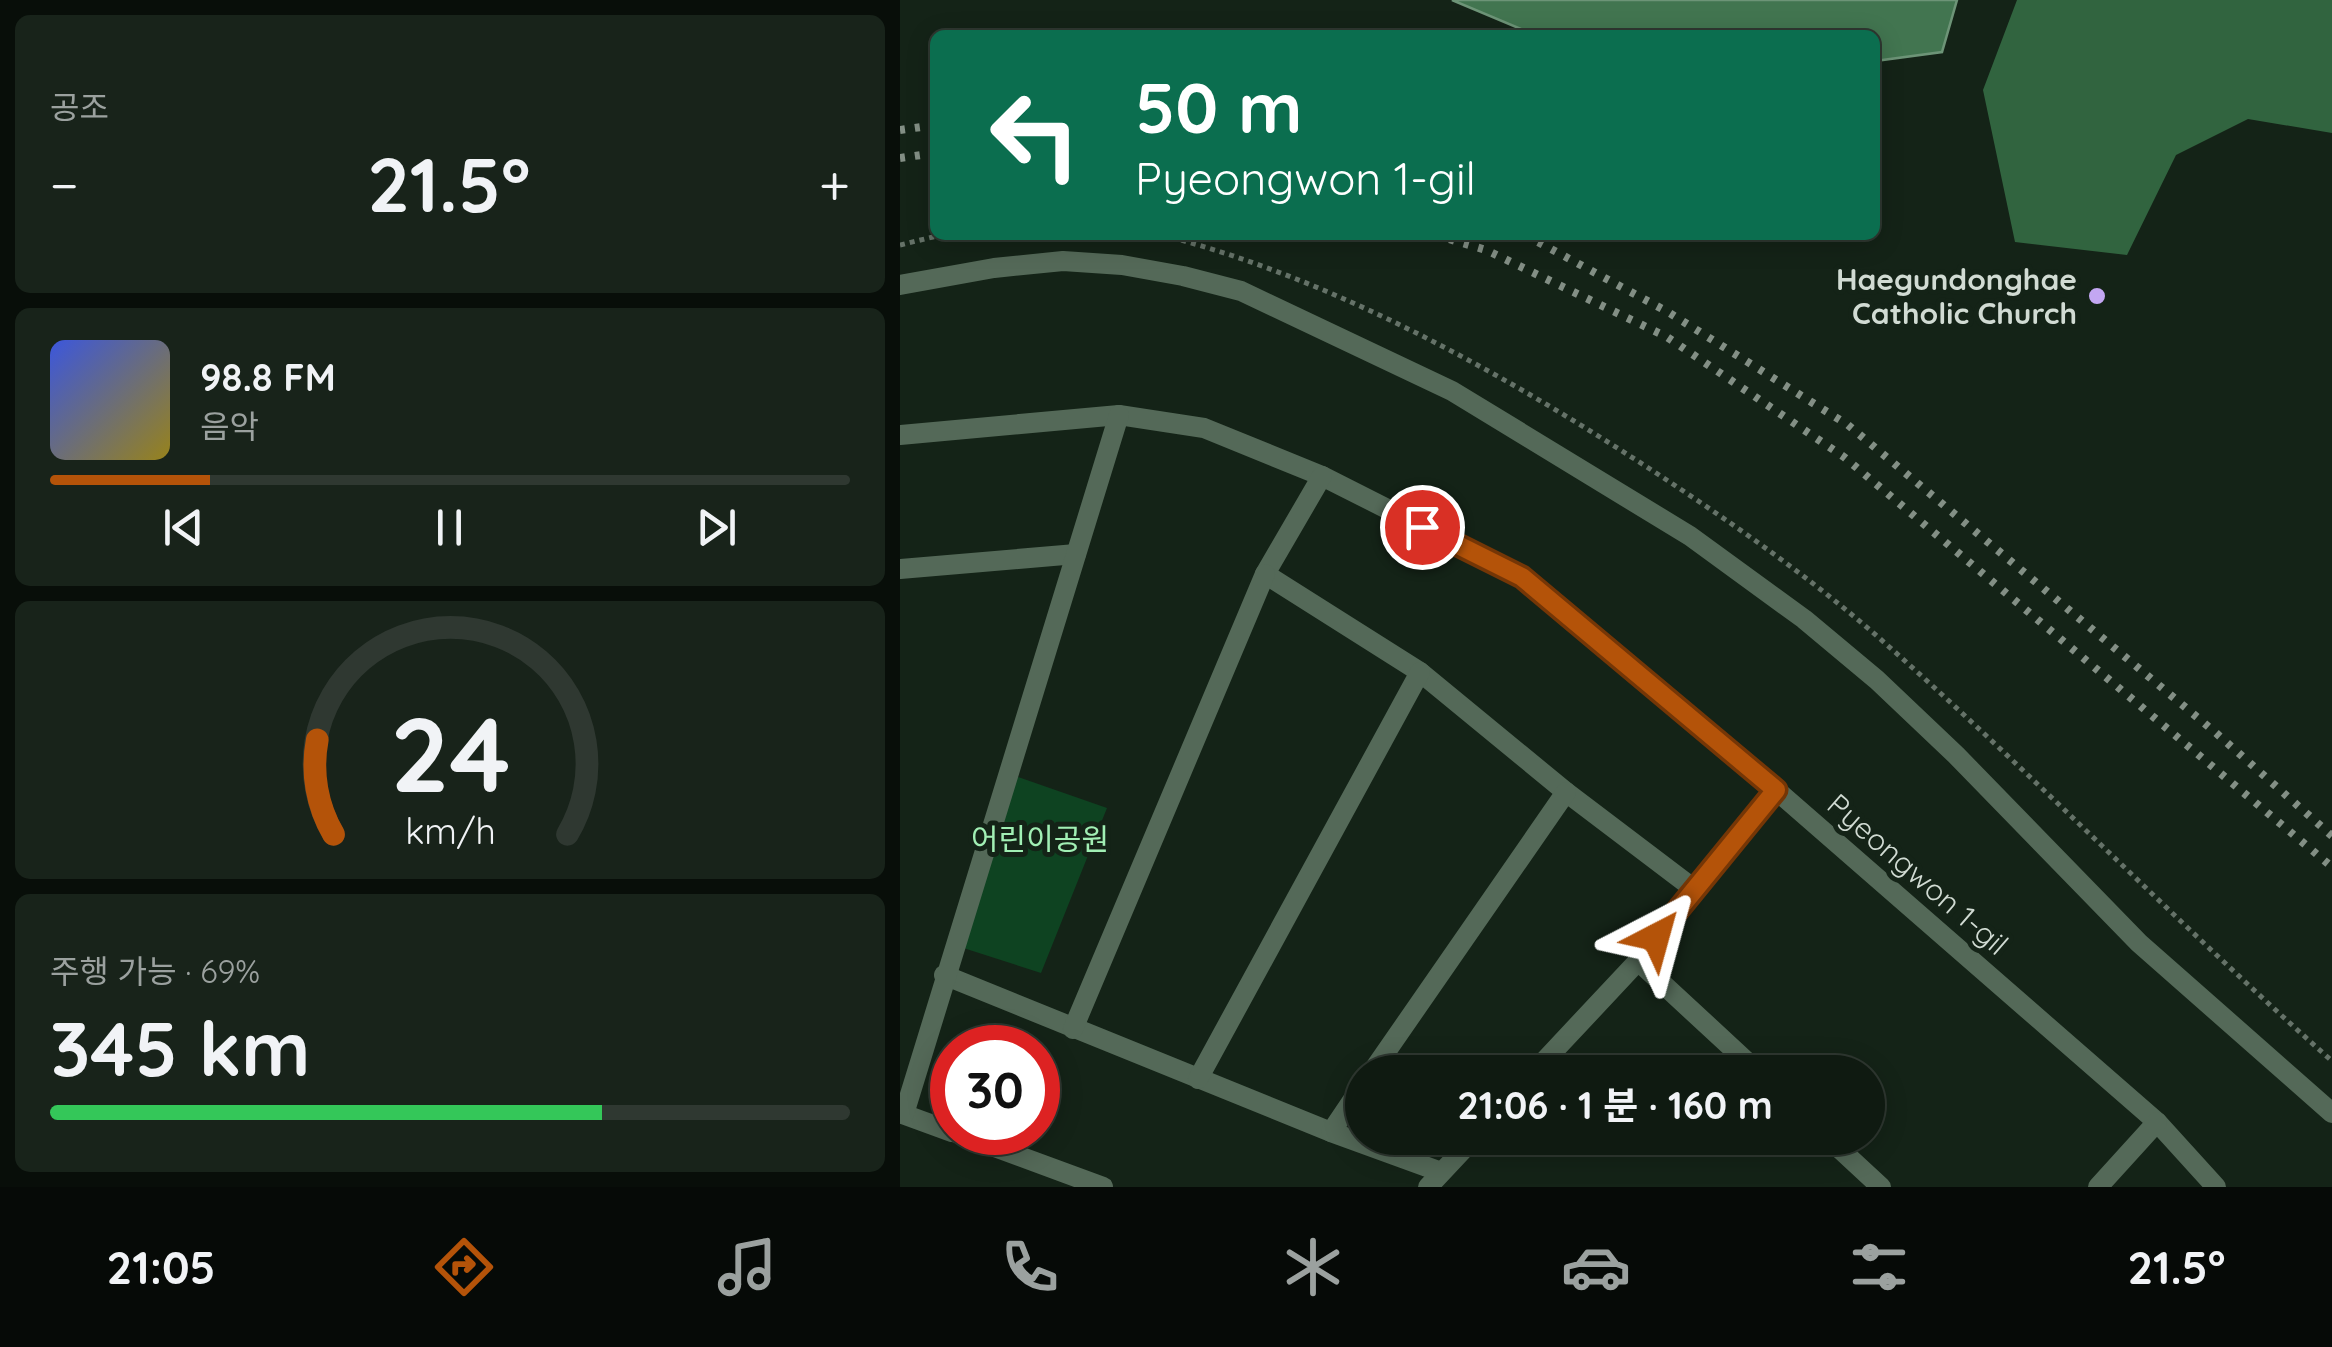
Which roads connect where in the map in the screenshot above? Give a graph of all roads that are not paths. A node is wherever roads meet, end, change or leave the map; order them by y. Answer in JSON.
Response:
{"nodes":[{"id":1,"x":900,"y":285,"type":"edge"},
{"id":2,"x":1118,"y":416,"type":"junction"},
{"id":3,"x":900,"y":435,"type":"edge"},
{"id":4,"x":1322,"y":476,"type":"junction"},
{"id":5,"x":1076,"y":554,"type":"junction"},
{"id":6,"x":900,"y":569,"type":"edge"},
{"id":7,"x":1266,"y":574,"type":"junction"},
{"id":8,"x":1420,"y":672,"type":"junction"},
{"id":9,"x":1776,"y":790,"type":"junction"},
{"id":10,"x":1566,"y":792,"type":"junction"},
{"id":11,"x":1694,"y":889,"type":"junction"},
{"id":12,"x":1638,"y":960,"type":"junction"},
{"id":13,"x":944,"y":975,"type":"junction"},
{"id":14,"x":1073,"y":1029,"type":"junction"},
{"id":15,"x":1384,"y":1055,"type":"edge"},
{"id":16,"x":1550,"y":1055,"type":"edge"},
{"id":17,"x":1740,"y":1055,"type":"edge"},
{"id":18,"x":1198,"y":1079,"type":"junction"},
{"id":19,"x":1345,"y":1111,"type":"edge"},
{"id":20,"x":2332,"y":1113,"type":"edge"},
{"id":21,"x":902,"y":1114,"type":"edge"},
{"id":22,"x":2157,"y":1122,"type":"junction"},
{"id":23,"x":930,"y":1124,"type":"edge"},
{"id":24,"x":1331,"y":1132,"type":"junction"},
{"id":25,"x":1016,"y":1155,"type":"edge"},
{"id":26,"x":1458,"y":1155,"type":"edge"},
{"id":27,"x":1846,"y":1155,"type":"edge"},
{"id":28,"x":1435,"y":1180,"type":"edge"},
{"id":29,"x":1103,"y":1187,"type":"edge"},
{"id":30,"x":1881,"y":1187,"type":"edge"},
{"id":31,"x":2098,"y":1187,"type":"edge"},
{"id":32,"x":2216,"y":1187,"type":"edge"}],
"edges":[{"from":1,"to":20,"type":"street"},
{"from":2,"to":3,"type":"street","name":"Pyeongwon 1-gil"},
{"from":2,"to":4,"type":"street","name":"Pyeongwon 1-gil"},
{"from":2,"to":5,"type":"street"},
{"from":4,"to":7,"type":"street"},
{"from":4,"to":9,"type":"street","name":"Pyeongwon 1-gil"},
{"from":5,"to":6,"type":"street"},
{"from":5,"to":13,"type":"street"},
{"from":7,"to":8,"type":"street"},
{"from":7,"to":14,"type":"street"},
{"from":8,"to":10,"type":"street"},
{"from":8,"to":18,"type":"street"},
{"from":9,"to":11,"type":"street"},
{"from":9,"to":22,"type":"street","name":"Pyeongwon 1-gil"},
{"from":10,"to":11,"type":"street"},
{"from":10,"to":15,"type":"street"},
{"from":11,"to":12,"type":"street"},
{"from":12,"to":16,"type":"street"},
{"from":12,"to":17,"type":"street"},
{"from":13,"to":14,"type":"street"},
{"from":13,"to":21,"type":"street"},
{"from":14,"to":18,"type":"street"},
{"from":18,"to":24,"type":"street"},
{"from":19,"to":24,"type":"street"},
{"from":21,"to":23,"type":"street"},
{"from":22,"to":31,"type":"street"},
{"from":22,"to":32,"type":"street","name":"Pyeongwon 1-gil"},
{"from":24,"to":28,"type":"street"},
{"from":25,"to":29,"type":"street"},
{"from":26,"to":28,"type":"street"},
{"from":27,"to":30,"type":"street"}]}
